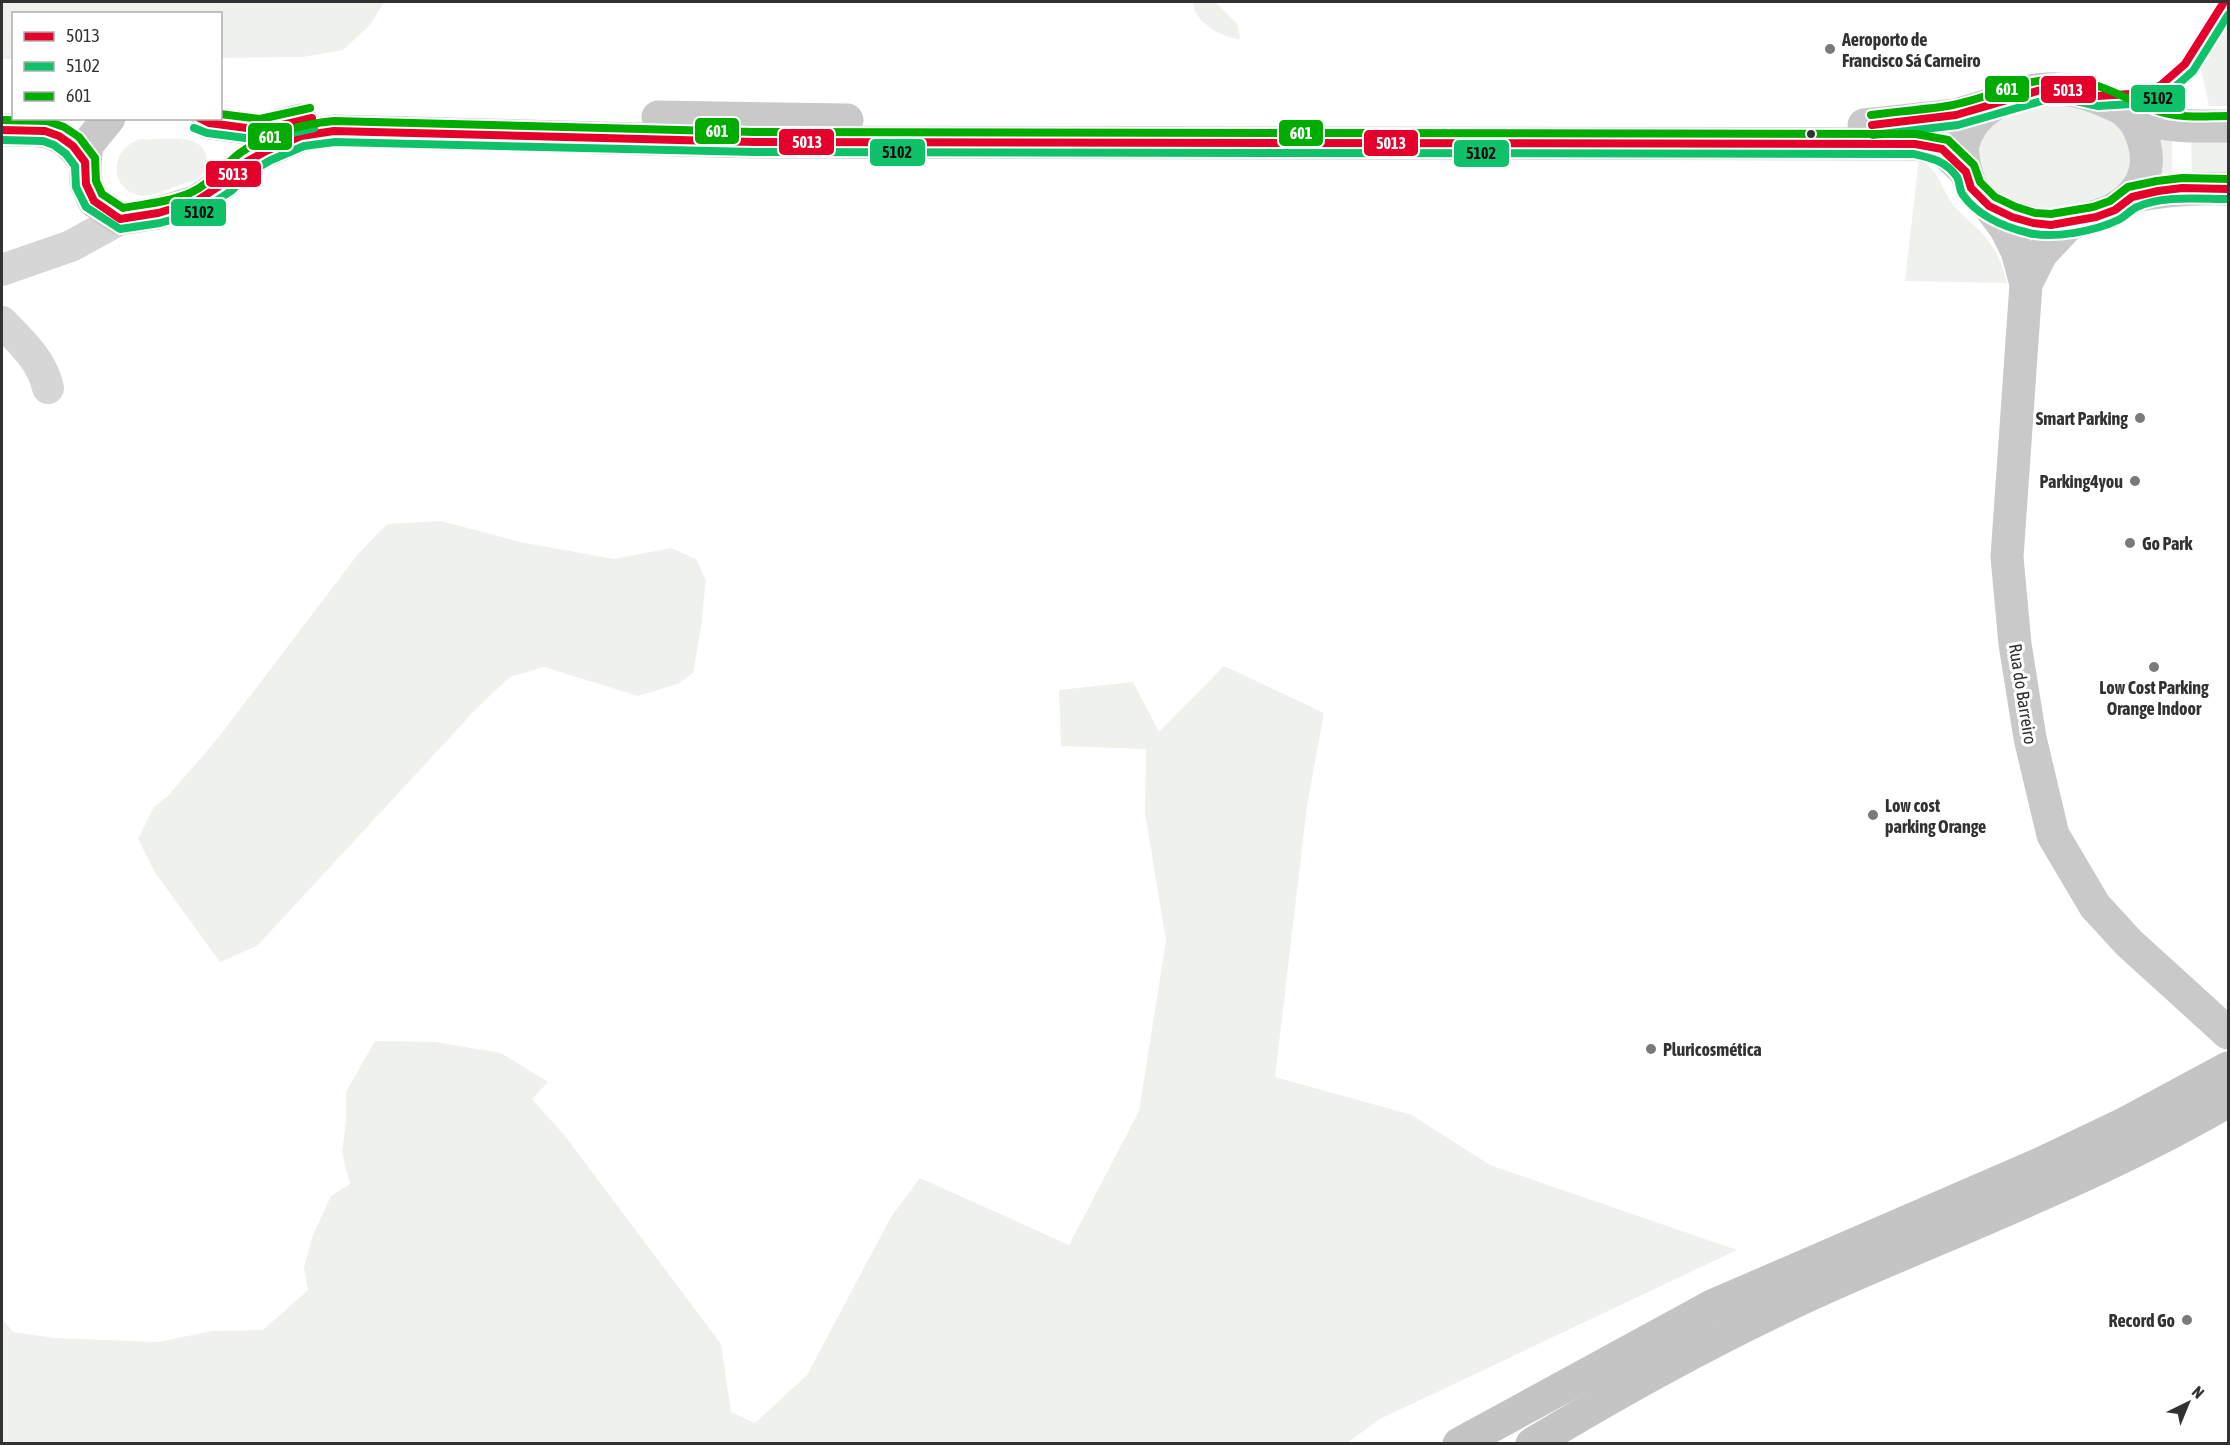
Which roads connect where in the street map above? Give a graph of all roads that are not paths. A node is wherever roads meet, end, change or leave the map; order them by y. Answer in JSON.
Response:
{"nodes":[{"id":1,"x":1995,"y":103,"type":"junction"},
{"id":2,"x":2120,"y":106,"type":"junction"},
{"id":3,"x":106,"y":120,"type":"edge"},
{"id":4,"x":203,"y":121,"type":"edge"},
{"id":5,"x":6,"y":122,"type":"edge"},
{"id":6,"x":2229,"y":126,"type":"edge"},
{"id":7,"x":84,"y":162,"type":"junction"},
{"id":8,"x":1966,"y":172,"type":"junction"},
{"id":9,"x":224,"y":183,"type":"junction"},
{"id":10,"x":2229,"y":189,"type":"edge"},
{"id":11,"x":2132,"y":197,"type":"junction"},
{"id":12,"x":1989,"y":206,"type":"junction"},
{"id":13,"x":107,"y":210,"type":"junction"},
{"id":14,"x":2070,"y":222,"type":"junction"},
{"id":15,"x":2,"y":270,"type":"edge"},
{"id":16,"x":2026,"y":284,"type":"junction"},
{"id":17,"x":2,"y":322,"type":"edge"},
{"id":18,"x":48,"y":388,"type":"dead end"},
{"id":19,"x":2229,"y":1033,"type":"edge"},
{"id":20,"x":2229,"y":1068,"type":"edge"},
{"id":21,"x":2229,"y":1101,"type":"edge"},
{"id":22,"x":1459,"y":1443,"type":"edge"},
{"id":23,"x":1532,"y":1443,"type":"edge"}],
"edges":[{"from":1,"to":2,"type":"main road"},
{"from":1,"to":4,"type":"main road"},
{"from":1,"to":8,"type":"main road"},
{"from":2,"to":6,"type":"main road"},
{"from":2,"to":11,"type":"main road"},
{"from":3,"to":7,"type":"main road"},
{"from":4,"to":9,"type":"main road"},
{"from":5,"to":7,"type":"main road"},
{"from":7,"to":13,"type":"main road"},
{"from":8,"to":9,"type":"main road"},
{"from":8,"to":12,"type":"main road"},
{"from":9,"to":13,"type":"main road"},
{"from":10,"to":11,"type":"main road"},
{"from":11,"to":14,"type":"main road"},
{"from":12,"to":14,"type":"main road"},
{"from":12,"to":16,"type":"main road","name":"Rua do Barreiro"},
{"from":13,"to":15,"type":"street"},
{"from":14,"to":16,"type":"main road","name":"Rua do Barreiro"},
{"from":16,"to":19,"type":"main road","name":"Rua do Barreiro"},
{"from":17,"to":18,"type":"street"},
{"from":20,"to":22,"type":"highway"},
{"from":21,"to":23,"type":"highway"}]}
